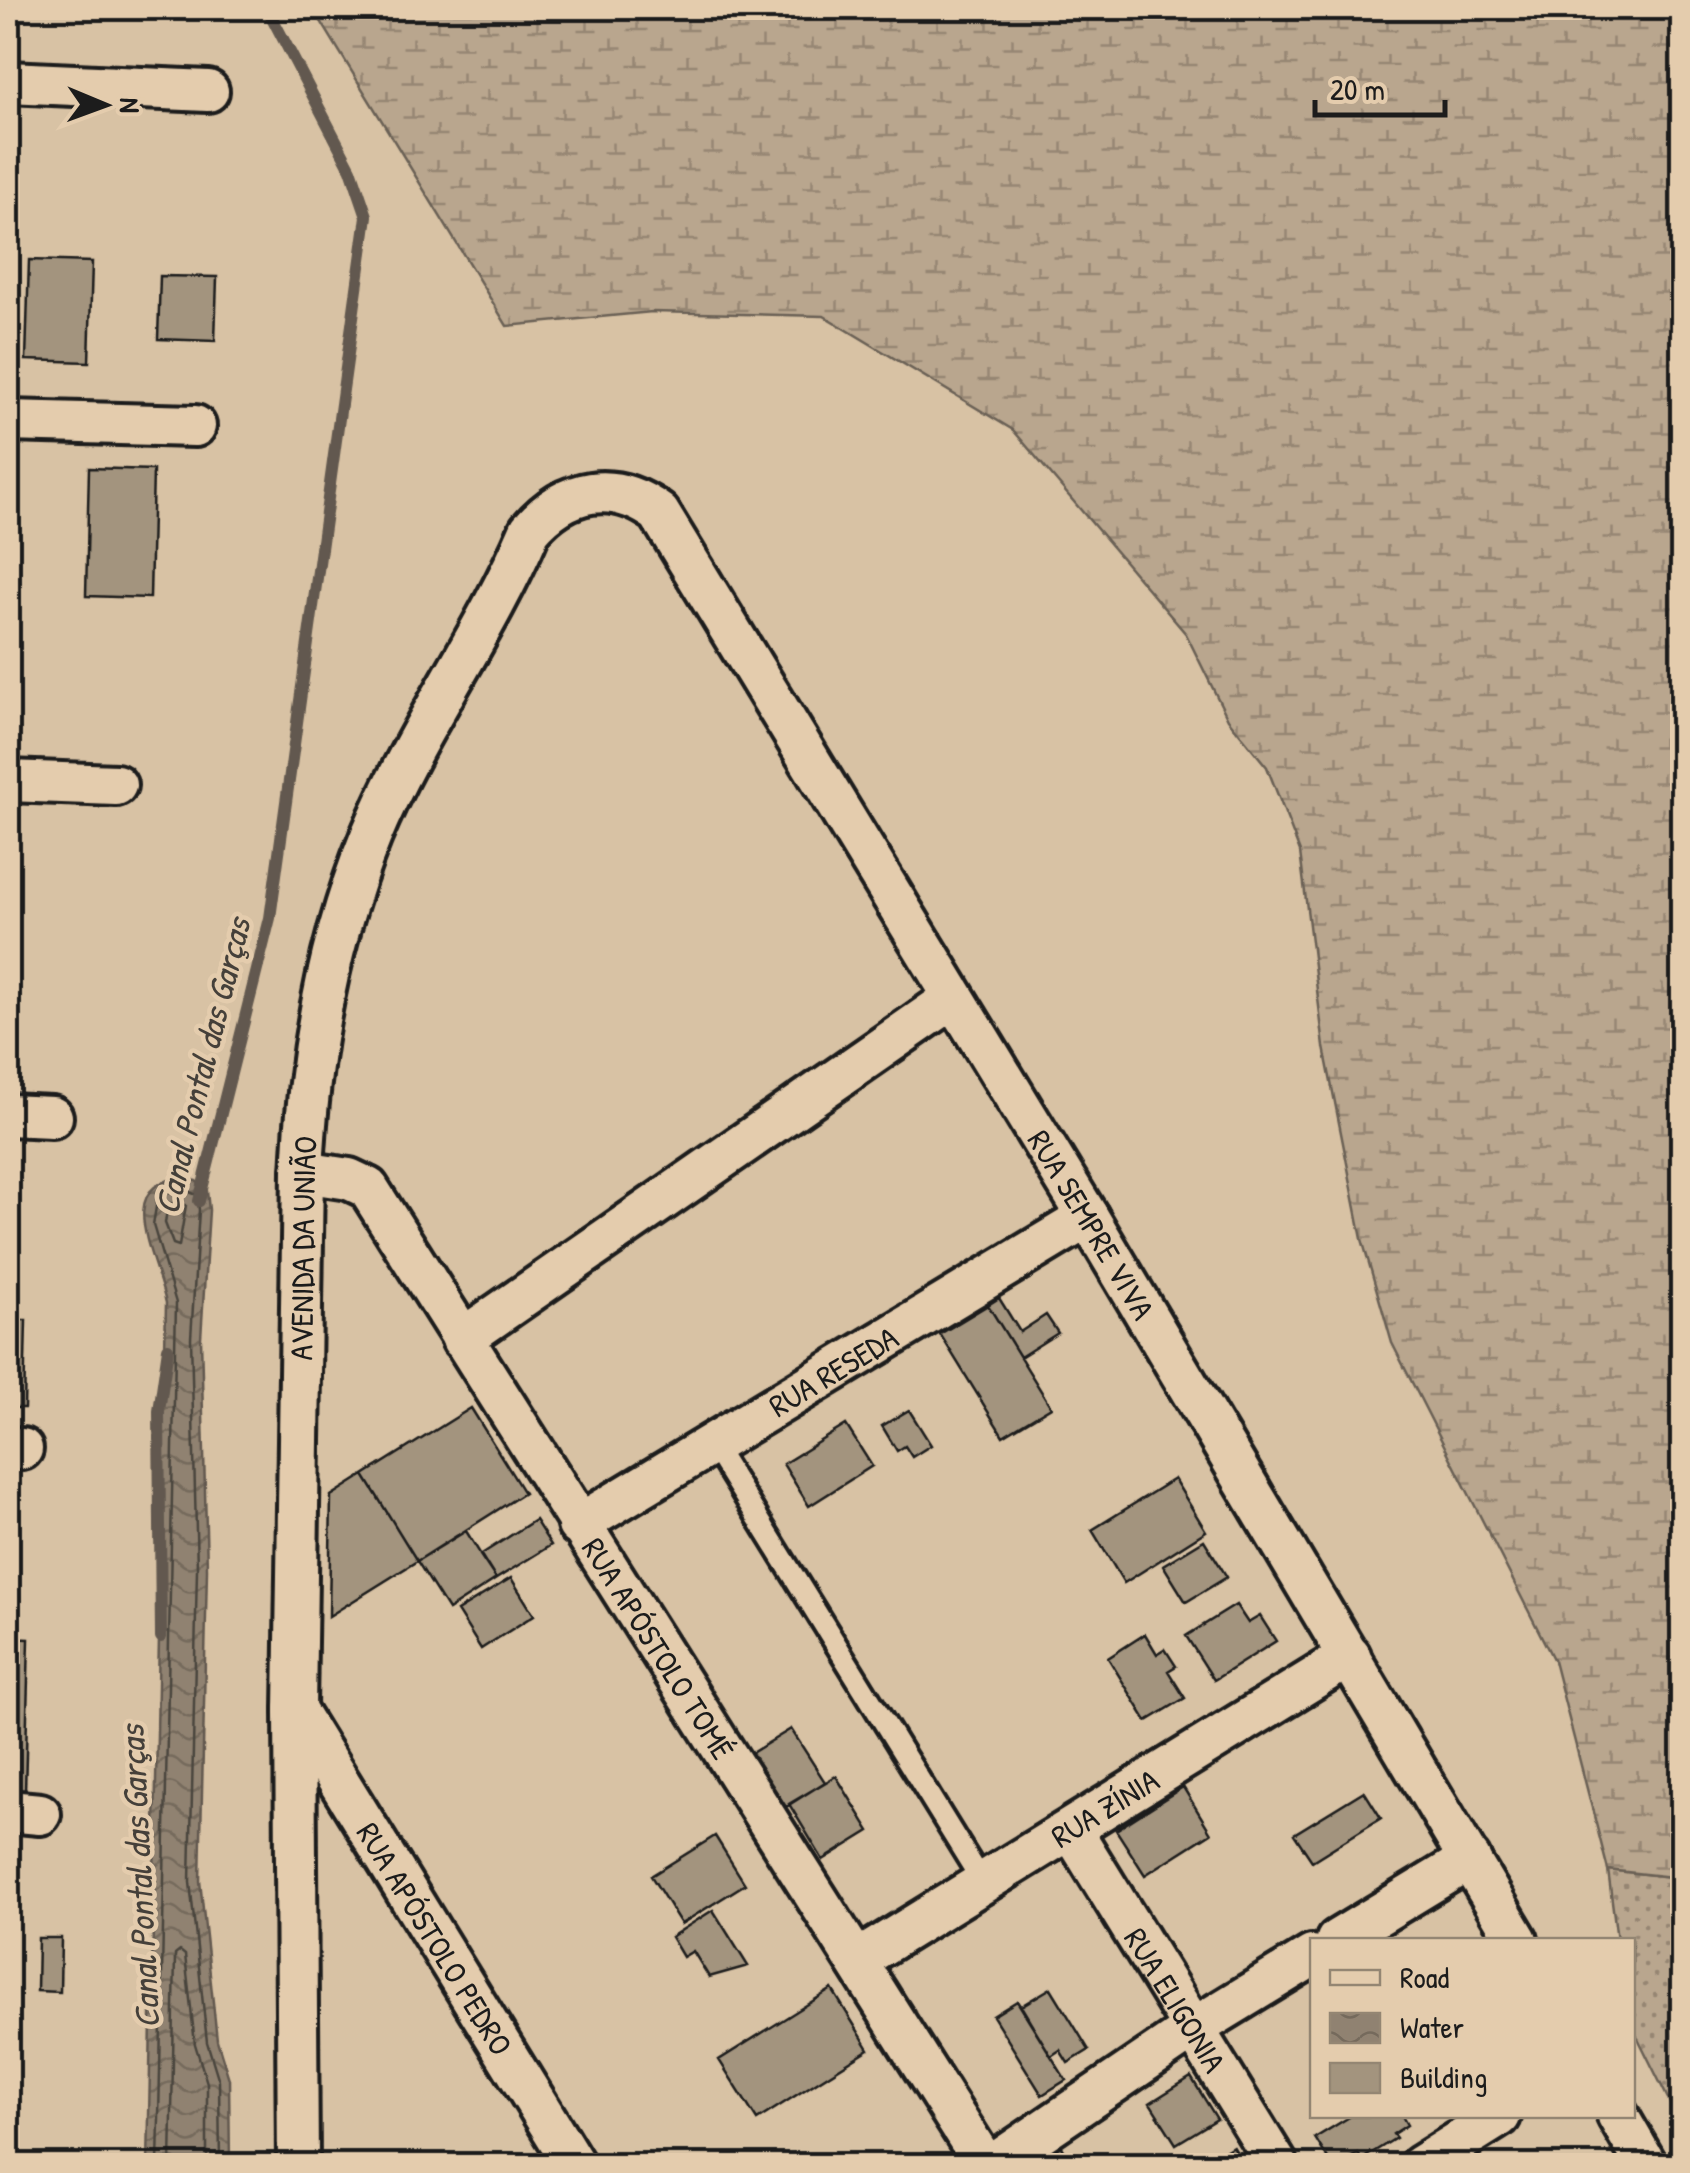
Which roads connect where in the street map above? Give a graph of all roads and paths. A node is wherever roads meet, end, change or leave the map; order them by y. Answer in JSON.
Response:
{"nodes":[{"id":1,"x":8,"y":82,"type":"edge"},
{"id":2,"x":208,"y":91,"type":"dead end"},
{"id":3,"x":8,"y":421,"type":"edge"},
{"id":4,"x":195,"y":426,"type":"dead end"},
{"id":5,"x":659,"y":514,"type":"joint"},
{"id":6,"x":8,"y":781,"type":"edge"},
{"id":7,"x":116,"y":785,"type":"dead end"},
{"id":8,"x":952,"y":998,"type":"junction"},
{"id":9,"x":8,"y":1116,"type":"edge"},
{"id":10,"x":52,"y":1117,"type":"dead end"},
{"id":11,"x":302,"y":1172,"type":"junction"},
{"id":12,"x":1088,"y":1216,"type":"junction"},
{"id":13,"x":462,"y":1339,"type":"junction"},
{"id":14,"x":711,"y":1442,"type":"junction"},
{"id":15,"x":578,"y":1525,"type":"junction"},
{"id":16,"x":1350,"y":1656,"type":"junction"},
{"id":17,"x":294,"y":1710,"type":"junction"},
{"id":18,"x":1072,"y":1831,"type":"junction"},
{"id":19,"x":1470,"y":1860,"type":"junction"},
{"id":20,"x":982,"y":1881,"type":"junction"},
{"id":21,"x":1341,"y":1938,"type":"edge"},
{"id":22,"x":1516,"y":1938,"type":"edge"},
{"id":23,"x":1310,"y":1957,"type":"edge"},
{"id":24,"x":858,"y":1960,"type":"junction"},
{"id":25,"x":1194,"y":2028,"type":"junction"},
{"id":26,"x":1497,"y":2118,"type":"edge"},
{"id":27,"x":1619,"y":2118,"type":"edge"},
{"id":28,"x":298,"y":2166,"type":"edge"},
{"id":29,"x":575,"y":2166,"type":"edge"},
{"id":30,"x":988,"y":2166,"type":"edge"},
{"id":31,"x":1278,"y":2166,"type":"edge"},
{"id":32,"x":1420,"y":2166,"type":"edge"},
{"id":33,"x":1647,"y":2166,"type":"edge"}],
"edges":[{"from":1,"to":2,"type":"street"},
{"from":3,"to":4,"type":"street"},
{"from":5,"to":8,"type":"street","name":"RUA SEMPRE VIVA"},
{"from":5,"to":11,"type":"street","name":"AVENIDA DA UNIÃO"},
{"from":6,"to":7,"type":"street"},
{"from":8,"to":12,"type":"street","name":"RUA SEMPRE VIVA"},
{"from":8,"to":13,"type":"street"},
{"from":9,"to":10,"type":"street"},
{"from":11,"to":13,"type":"street","name":"RUA APÓSTOLO TOMÉ"},
{"from":11,"to":17,"type":"street","name":"AVENIDA DA UNIÃO"},
{"from":12,"to":14,"type":"street","name":"RUA RESEDA"},
{"from":12,"to":16,"type":"street","name":"RUA SEMPRE VIVA"},
{"from":13,"to":15,"type":"street","name":"RUA APÓSTOLO TOMÉ"},
{"from":14,"to":15,"type":"street","name":"RUA RESEDA"},
{"from":14,"to":20,"type":"lane"},
{"from":15,"to":24,"type":"street","name":"RUA APÓSTOLO TOMÉ"},
{"from":16,"to":18,"type":"street","name":"RUA ZÍNIA"},
{"from":16,"to":19,"type":"street","name":"RUA SEMPRE VIVA"},
{"from":17,"to":28,"type":"street","name":"AVENIDA DA UNIÃO"},
{"from":17,"to":29,"type":"street","name":"RUA APÓSTOLO PEDRO"},
{"from":18,"to":20,"type":"street","name":"RUA ZÍNIA"},
{"from":18,"to":25,"type":"street","name":"RUA ELIGONIA"},
{"from":19,"to":21,"type":"street"},
{"from":19,"to":22,"type":"street","name":"RUA SEMPRE VIVA"},
{"from":20,"to":24,"type":"street","name":"RUA ZÍNIA"},
{"from":23,"to":25,"type":"street"},
{"from":24,"to":30,"type":"street","name":"RUA APÓSTOLO TOMÉ"},
{"from":25,"to":30,"type":"street"},
{"from":25,"to":31,"type":"street","name":"RUA ELIGONIA"},
{"from":26,"to":32,"type":"street"},
{"from":27,"to":33,"type":"street"}]}
